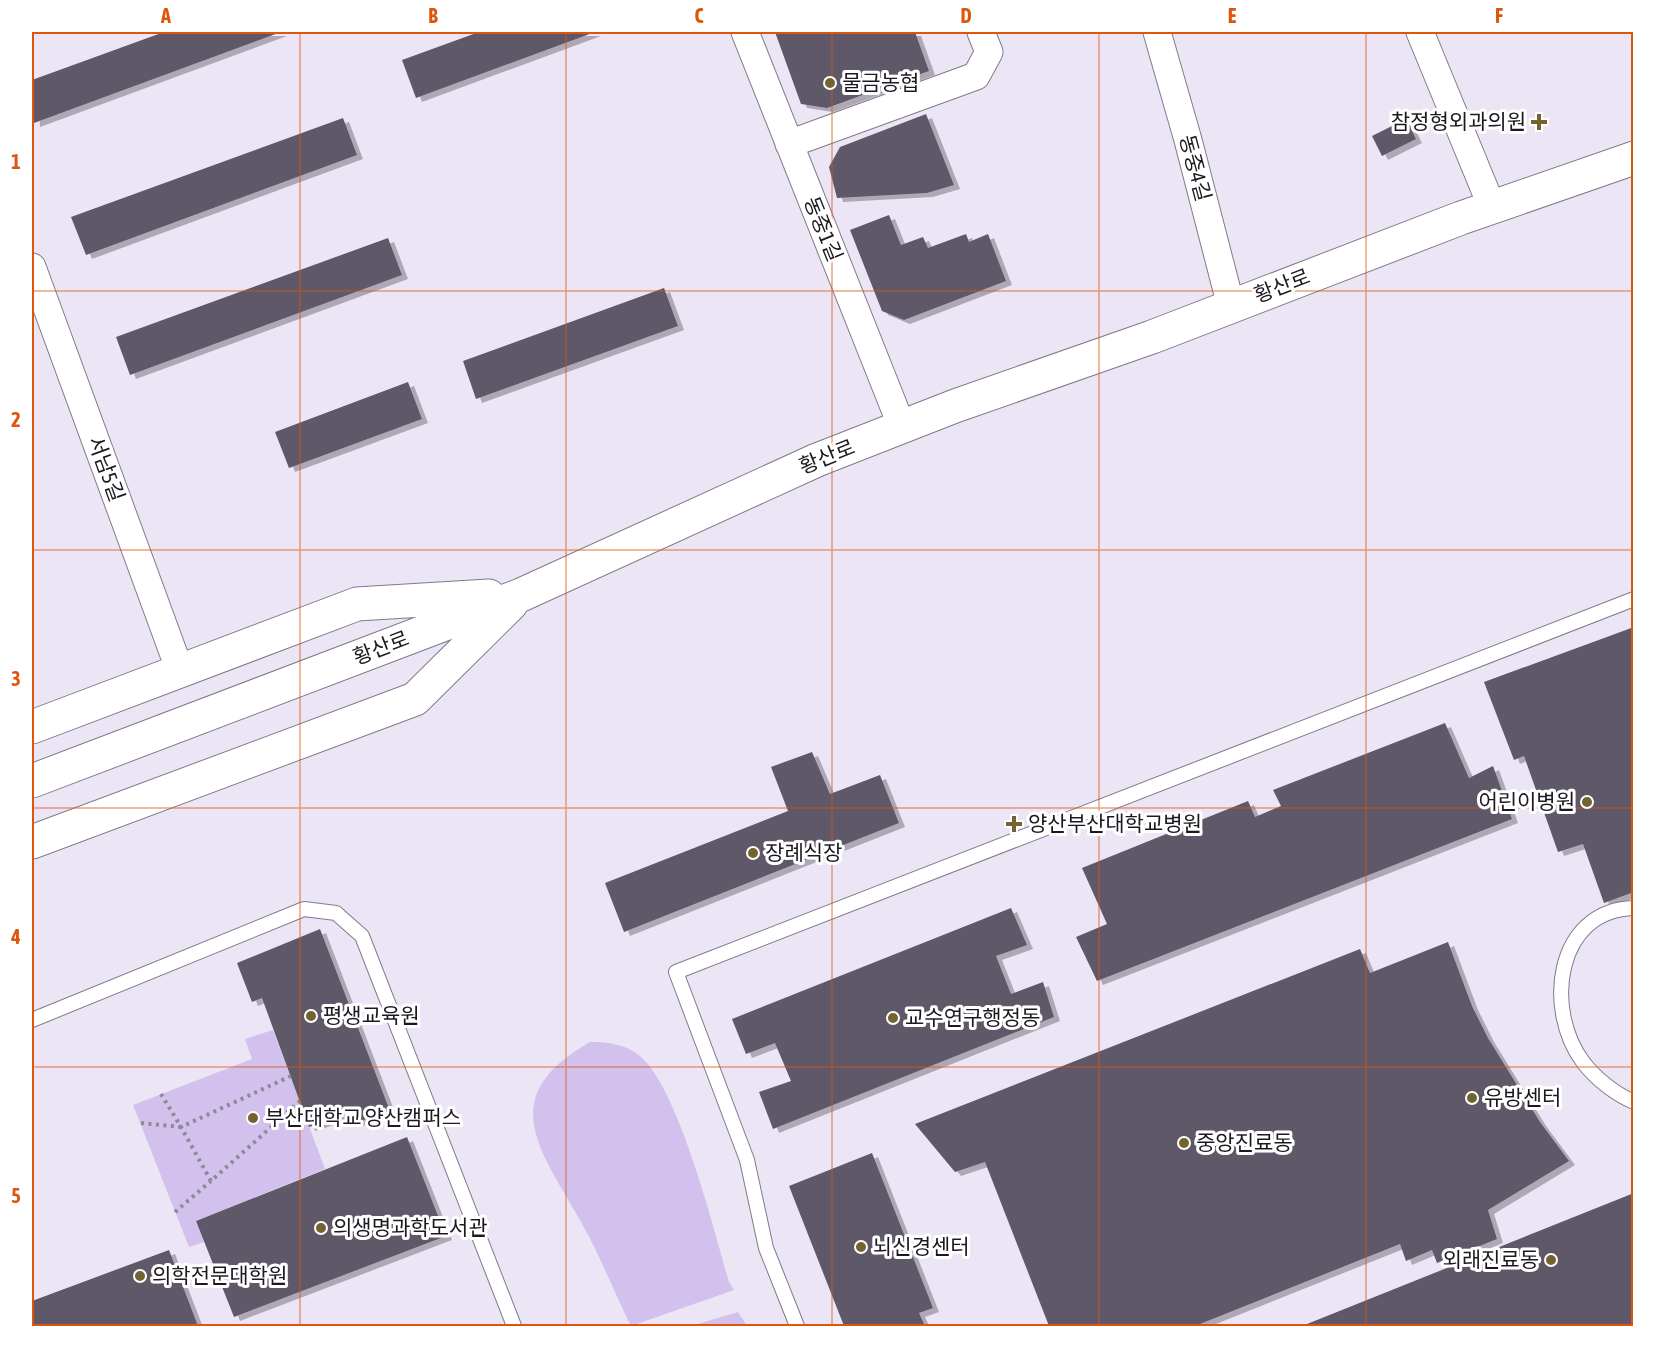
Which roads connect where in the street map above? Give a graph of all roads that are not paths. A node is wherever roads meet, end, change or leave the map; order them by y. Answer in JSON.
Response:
{"nodes":[{"id":1,"x":745,"y":32,"type":"edge"},
{"id":2,"x":981,"y":32,"type":"edge"},
{"id":3,"x":1156,"y":32,"type":"edge"},
{"id":4,"x":1420,"y":32,"type":"edge"},
{"id":5,"x":789,"y":144,"type":"junction"},
{"id":6,"x":1634,"y":158,"type":"edge"},
{"id":7,"x":1492,"y":207,"type":"junction"},
{"id":8,"x":32,"y":267,"type":"edge"},
{"id":9,"x":1231,"y":306,"type":"junction"},
{"id":10,"x":902,"y":427,"type":"junction"},
{"id":11,"x":521,"y":595,"type":"junction"},
{"id":12,"x":1634,"y":599,"type":"edge"},
{"id":13,"x":180,"y":671,"type":"junction"},
{"id":14,"x":32,"y":727,"type":"edge"},
{"id":15,"x":32,"y":781,"type":"edge"},
{"id":16,"x":32,"y":842,"type":"edge"},
{"id":17,"x":1634,"y":908,"type":"edge"},
{"id":18,"x":32,"y":1020,"type":"edge"},
{"id":19,"x":1634,"y":1102,"type":"edge"},
{"id":20,"x":514,"y":1326,"type":"edge"},
{"id":21,"x":797,"y":1326,"type":"edge"}],
"edges":[{"from":1,"to":5,"type":"street","name":"동중1길"},
{"from":2,"to":5,"type":"street"},
{"from":3,"to":9,"type":"street","name":"동중4길"},
{"from":4,"to":7,"type":"street"},
{"from":5,"to":10,"type":"street","name":"동중1길"},
{"from":6,"to":7,"type":"main road","name":"황산로"},
{"from":7,"to":9,"type":"main road","name":"황산로"},
{"from":8,"to":13,"type":"street","name":"서남5길"},
{"from":9,"to":10,"type":"main road","name":"황산로"},
{"from":10,"to":11,"type":"main road","name":"황산로"},
{"from":11,"to":13,"type":"main road"},
{"from":11,"to":15,"type":"main road","name":"황산로"},
{"from":11,"to":16,"type":"main road"},
{"from":12,"to":21,"type":"lane"},
{"from":13,"to":14,"type":"main road"},
{"from":17,"to":19,"type":"lane"},
{"from":18,"to":20,"type":"lane"}]}
